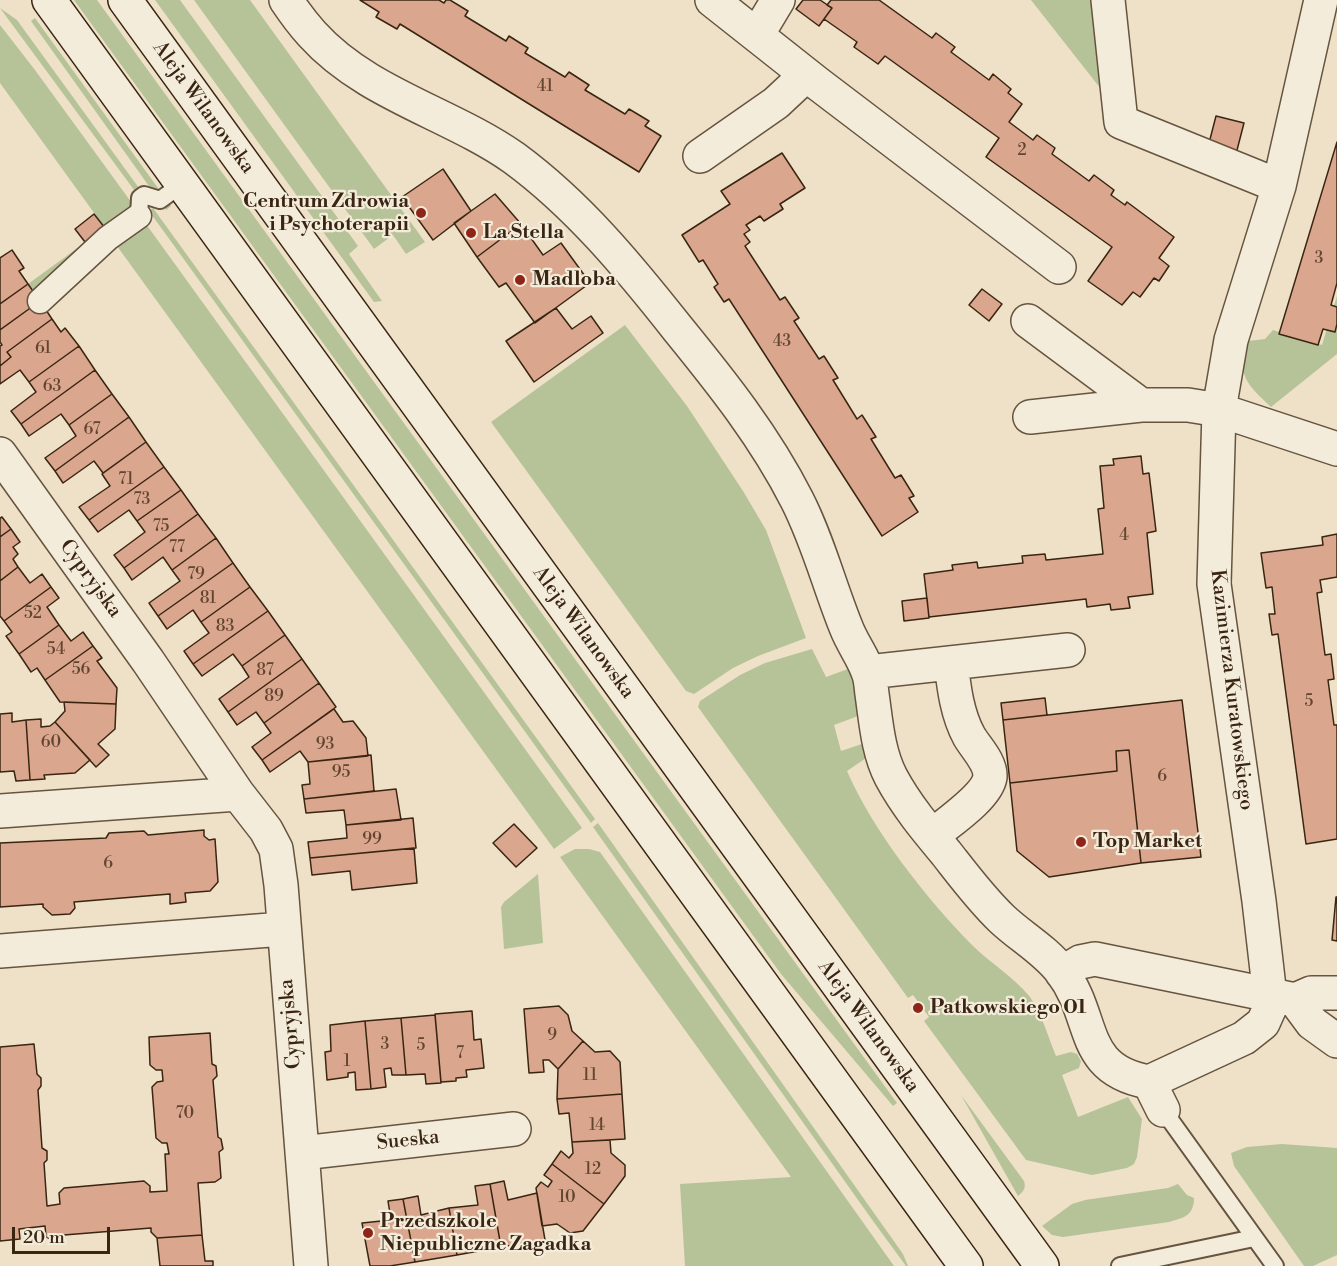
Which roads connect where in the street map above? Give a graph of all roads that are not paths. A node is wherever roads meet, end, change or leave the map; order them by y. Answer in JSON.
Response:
{"nodes":[{"id":1,"x":49,"y":0,"type":"edge"},
{"id":2,"x":125,"y":0,"type":"edge"},
{"id":3,"x":286,"y":0,"type":"edge"},
{"id":4,"x":712,"y":0,"type":"edge"},
{"id":5,"x":778,"y":0,"type":"edge"},
{"id":6,"x":1108,"y":0,"type":"edge"},
{"id":7,"x":1321,"y":0,"type":"edge"},
{"id":8,"x":757,"y":35,"type":"junction"},
{"id":9,"x":806,"y":75,"type":"junction"},
{"id":10,"x":700,"y":156,"type":"dead end"},
{"id":11,"x":182,"y":184,"type":"junction"},
{"id":12,"x":1279,"y":186,"type":"junction"},
{"id":13,"x":139,"y":216,"type":"joint"},
{"id":14,"x":1059,"y":267,"type":"dead end"},
{"id":15,"x":40,"y":302,"type":"dead end"},
{"id":16,"x":1028,"y":321,"type":"dead end"},
{"id":17,"x":1141,"y":405,"type":"junction"},
{"id":18,"x":1219,"y":410,"type":"junction"},
{"id":19,"x":1030,"y":417,"type":"dead end"},
{"id":20,"x":1337,"y":449,"type":"edge"},
{"id":21,"x":0,"y":454,"type":"edge"},
{"id":22,"x":1068,"y":650,"type":"dead end"},
{"id":23,"x":951,"y":663,"type":"junction"},
{"id":24,"x":868,"y":672,"type":"junction"},
{"id":25,"x":238,"y":794,"type":"junction"},
{"id":26,"x":0,"y":811,"type":"edge"},
{"id":27,"x":932,"y":836,"type":"junction"},
{"id":28,"x":283,"y":929,"type":"junction"},
{"id":29,"x":0,"y":951,"type":"edge"},
{"id":30,"x":1062,"y":973,"type":"junction"},
{"id":31,"x":1337,"y":993,"type":"edge"},
{"id":32,"x":1283,"y":997,"type":"junction"},
{"id":33,"x":1337,"y":1041,"type":"edge"},
{"id":34,"x":1156,"y":1096,"type":"junction"},
{"id":35,"x":514,"y":1129,"type":"dead end"},
{"id":36,"x":302,"y":1153,"type":"junction"},
{"id":37,"x":1254,"y":1238,"type":"junction"},
{"id":38,"x":310,"y":1266,"type":"edge"},
{"id":39,"x":966,"y":1266,"type":"edge"},
{"id":40,"x":1042,"y":1266,"type":"edge"},
{"id":41,"x":1120,"y":1266,"type":"edge"},
{"id":42,"x":1275,"y":1266,"type":"edge"}],
"edges":[{"from":1,"to":11,"type":"street"},
{"from":2,"to":40,"type":"street","name":"Aleja Wilanowska"},
{"from":3,"to":24,"type":"street"},
{"from":4,"to":8,"type":"street"},
{"from":5,"to":8,"type":"street"},
{"from":6,"to":12,"type":"street"},
{"from":7,"to":12,"type":"street","name":"Kazimierza Kuratowskiego"},
{"from":8,"to":9,"type":"street"},
{"from":9,"to":10,"type":"street"},
{"from":9,"to":14,"type":"street"},
{"from":11,"to":13,"type":"lane"},
{"from":11,"to":39,"type":"street"},
{"from":12,"to":18,"type":"street","name":"Kazimierza Kuratowskiego"},
{"from":13,"to":15,"type":"street"},
{"from":16,"to":17,"type":"street"},
{"from":17,"to":18,"type":"street"},
{"from":17,"to":19,"type":"street"},
{"from":18,"to":20,"type":"street"},
{"from":18,"to":32,"type":"street","name":"Kazimierza Kuratowskiego"},
{"from":21,"to":25,"type":"street","name":"Cypryjska"},
{"from":22,"to":23,"type":"street"},
{"from":23,"to":24,"type":"street"},
{"from":23,"to":27,"type":"street"},
{"from":24,"to":27,"type":"street"},
{"from":25,"to":26,"type":"street"},
{"from":25,"to":28,"type":"street","name":"Cypryjska"},
{"from":27,"to":30,"type":"street"},
{"from":28,"to":29,"type":"street"},
{"from":28,"to":36,"type":"street","name":"Cypryjska"},
{"from":30,"to":32,"type":"street"},
{"from":30,"to":34,"type":"street"},
{"from":31,"to":32,"type":"street"},
{"from":32,"to":33,"type":"street"},
{"from":32,"to":34,"type":"street"},
{"from":34,"to":37,"type":"lane"},
{"from":35,"to":36,"type":"street","name":"Sueska"},
{"from":36,"to":38,"type":"street","name":"Cypryjska"},
{"from":37,"to":41,"type":"lane"},
{"from":37,"to":42,"type":"lane"}]}
